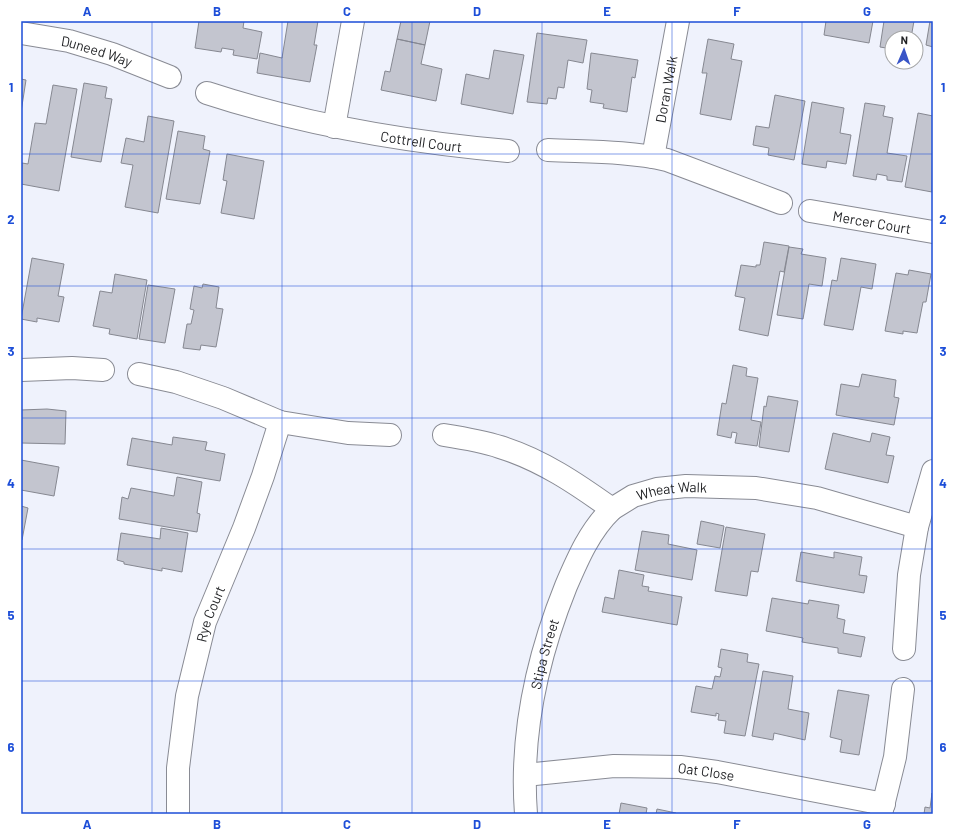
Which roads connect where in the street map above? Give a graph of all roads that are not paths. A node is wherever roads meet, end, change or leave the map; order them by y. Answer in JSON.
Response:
{"nodes":[{"id":1,"x":353,"y":21,"type":"edge"},
{"id":2,"x":678,"y":21,"type":"edge"},
{"id":3,"x":21,"y":33,"type":"edge"},
{"id":4,"x":170,"y":77,"type":"dead end"},
{"id":5,"x":207,"y":93,"type":"dead end"},
{"id":6,"x":334,"y":126,"type":"junction"},
{"id":7,"x":508,"y":150,"type":"dead end"},
{"id":8,"x":548,"y":150,"type":"dead end"},
{"id":9,"x":653,"y":157,"type":"junction"},
{"id":10,"x":781,"y":203,"type":"dead end"},
{"id":11,"x":810,"y":211,"type":"dead end"},
{"id":12,"x":933,"y":232,"type":"edge"},
{"id":13,"x":21,"y":370,"type":"edge"},
{"id":14,"x":103,"y":370,"type":"dead end"},
{"id":15,"x":139,"y":374,"type":"dead end"},
{"id":16,"x":280,"y":422,"type":"junction"},
{"id":17,"x":390,"y":435,"type":"dead end"},
{"id":18,"x":444,"y":435,"type":"dead end"},
{"id":19,"x":933,"y":471,"type":"edge"},
{"id":20,"x":612,"y":509,"type":"junction"},
{"id":21,"x":917,"y":527,"type":"junction"},
{"id":22,"x":904,"y":649,"type":"dead end"},
{"id":23,"x":903,"y":689,"type":"dead end"},
{"id":24,"x":525,"y":775,"type":"junction"},
{"id":25,"x":883,"y":809,"type":"edge"},
{"id":26,"x":178,"y":814,"type":"edge"},
{"id":27,"x":526,"y":814,"type":"edge"}],
"edges":[{"from":1,"to":6,"type":"street"},
{"from":2,"to":9,"type":"street","name":"Doran Walk"},
{"from":3,"to":4,"type":"street","name":"Duneed Way"},
{"from":5,"to":6,"type":"street","name":"Cottrell Court"},
{"from":6,"to":7,"type":"street","name":"Cottrell Court"},
{"from":8,"to":9,"type":"street"},
{"from":9,"to":10,"type":"street"},
{"from":11,"to":12,"type":"street","name":"Mercer Court"},
{"from":13,"to":14,"type":"street"},
{"from":15,"to":16,"type":"street"},
{"from":16,"to":17,"type":"street"},
{"from":16,"to":26,"type":"street","name":"Rye Court"},
{"from":18,"to":20,"type":"street"},
{"from":19,"to":21,"type":"street"},
{"from":20,"to":21,"type":"street","name":"Wheat Walk"},
{"from":20,"to":24,"type":"street","name":"Stipa Street"},
{"from":21,"to":22,"type":"street"},
{"from":23,"to":25,"type":"street","name":"Oat Close"},
{"from":24,"to":25,"type":"street","name":"Oat Close"},
{"from":24,"to":27,"type":"street","name":"Stipa Street"}]}
